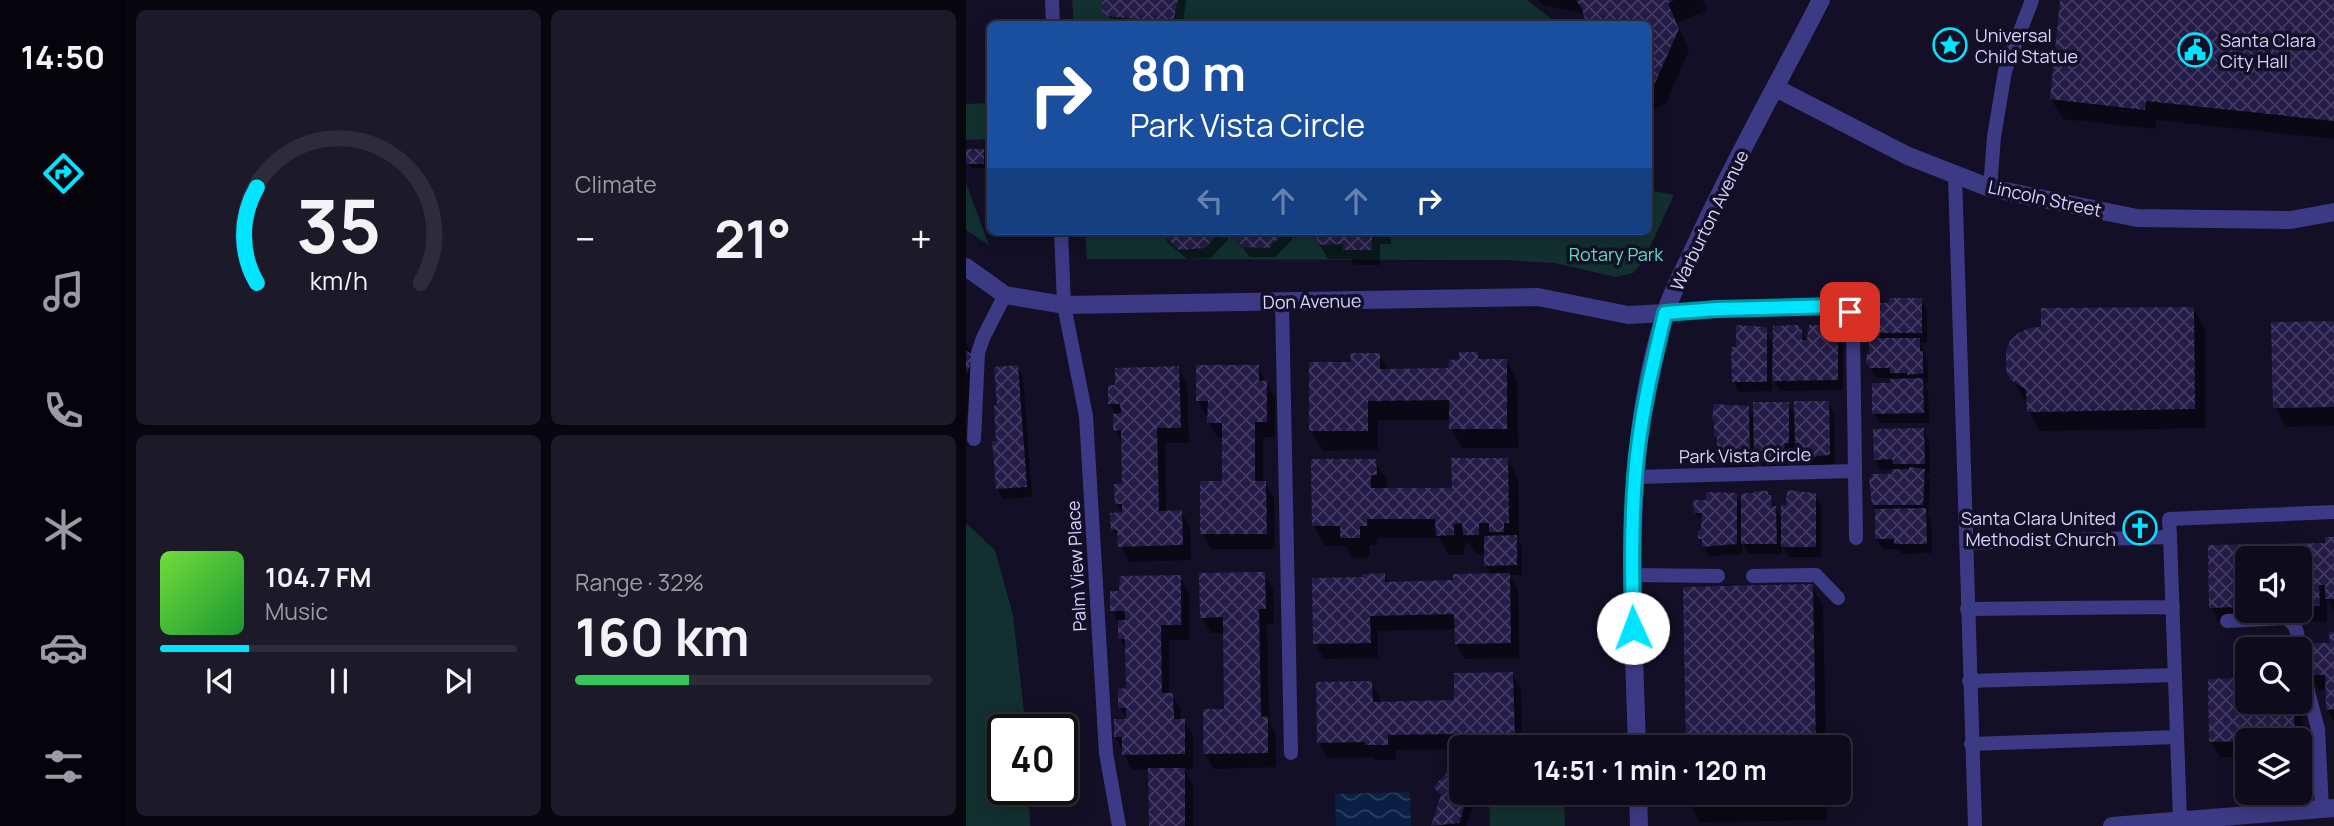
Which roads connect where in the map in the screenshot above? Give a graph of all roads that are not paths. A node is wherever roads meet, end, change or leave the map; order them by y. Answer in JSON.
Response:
{"nodes":[{"id":1,"x":1052,"y":0,"type":"edge"},
{"id":2,"x":1821,"y":0,"type":"edge"},
{"id":3,"x":2032,"y":0,"type":"edge"},
{"id":4,"x":1053,"y":21,"type":"edge"},
{"id":5,"x":1776,"y":88,"type":"junction"},
{"id":6,"x":1955,"y":176,"type":"junction"},
{"id":7,"x":1990,"y":188,"type":"junction"},
{"id":8,"x":2334,"y":212,"type":"edge"},
{"id":9,"x":1061,"y":235,"type":"edge"},
{"id":10,"x":966,"y":267,"type":"edge"},
{"id":11,"x":1005,"y":295,"type":"junction"},
{"id":12,"x":1282,"y":302,"type":"junction"},
{"id":13,"x":1064,"y":305,"type":"junction"},
{"id":14,"x":1665,"y":313,"type":"junction"},
{"id":15,"x":974,"y":439,"type":"dead end"},
{"id":16,"x":1855,"y":471,"type":"junction"},
{"id":17,"x":1635,"y":477,"type":"junction"},
{"id":18,"x":2334,"y":512,"type":"edge"},
{"id":19,"x":2170,"y":537,"type":"junction"},
{"id":20,"x":1856,"y":538,"type":"dead end"},
{"id":21,"x":1966,"y":543,"type":"junction"},
{"id":22,"x":1632,"y":575,"type":"junction"},
{"id":23,"x":1718,"y":576,"type":"dead end"},
{"id":24,"x":1753,"y":576,"type":"dead end"},
{"id":25,"x":1838,"y":598,"type":"dead end"},
{"id":26,"x":2173,"y":607,"type":"junction"},
{"id":27,"x":1967,"y":609,"type":"junction"},
{"id":28,"x":2227,"y":621,"type":"dead end"},
{"id":29,"x":2297,"y":637,"type":"edge"},
{"id":30,"x":2175,"y":675,"type":"junction"},
{"id":31,"x":1969,"y":681,"type":"junction"},
{"id":32,"x":2312,"y":706,"type":"edge"},
{"id":33,"x":1637,"y":735,"type":"edge"},
{"id":34,"x":2177,"y":737,"type":"junction"},
{"id":35,"x":1971,"y":744,"type":"junction"},
{"id":36,"x":1292,"y":753,"type":"dead end"},
{"id":37,"x":1638,"y":805,"type":"edge"},
{"id":38,"x":2328,"y":809,"type":"edge"},
{"id":39,"x":2180,"y":820,"type":"junction"},
{"id":40,"x":1119,"y":826,"type":"edge"},
{"id":41,"x":1639,"y":826,"type":"edge"},
{"id":42,"x":1975,"y":826,"type":"edge"},
{"id":43,"x":2112,"y":826,"type":"edge"}],
"edges":[{"from":1,"to":4,"type":"lane"},
{"from":2,"to":5,"type":"street","name":"Warburton Avenue"},
{"from":3,"to":7,"type":"lane"},
{"from":5,"to":6,"type":"street","name":"Lincoln Street"},
{"from":5,"to":14,"type":"street","name":"Warburton Avenue"},
{"from":6,"to":7,"type":"street","name":"Lincoln Street"},
{"from":6,"to":21,"type":"lane"},
{"from":7,"to":8,"type":"street","name":"Lincoln Street"},
{"from":9,"to":13,"type":"lane","name":"Palm View Place"},
{"from":10,"to":11,"type":"street","name":"Don Avenue"},
{"from":11,"to":13,"type":"street","name":"Don Avenue"},
{"from":11,"to":15,"type":"lane"},
{"from":12,"to":13,"type":"street","name":"Don Avenue"},
{"from":12,"to":14,"type":"street","name":"Don Avenue"},
{"from":12,"to":36,"type":"lane"},
{"from":13,"to":40,"type":"lane","name":"Palm View Place"},
{"from":14,"to":16,"type":"lane"},
{"from":14,"to":17,"type":"street","name":"Warburton Avenue"},
{"from":16,"to":17,"type":"lane","name":"Park Vista Circle"},
{"from":16,"to":20,"type":"lane"},
{"from":17,"to":22,"type":"street","name":"Warburton Avenue"},
{"from":18,"to":19,"type":"lane"},
{"from":19,"to":21,"type":"lane"},
{"from":19,"to":26,"type":"lane"},
{"from":21,"to":27,"type":"lane"},
{"from":22,"to":23,"type":"lane"},
{"from":22,"to":33,"type":"street","name":"Warburton Avenue"},
{"from":24,"to":25,"type":"lane"},
{"from":26,"to":27,"type":"lane"},
{"from":26,"to":30,"type":"lane"},
{"from":27,"to":31,"type":"lane"},
{"from":28,"to":29,"type":"lane"},
{"from":30,"to":31,"type":"lane"},
{"from":30,"to":34,"type":"lane"},
{"from":31,"to":35,"type":"lane"},
{"from":32,"to":38,"type":"lane"},
{"from":34,"to":35,"type":"lane"},
{"from":34,"to":39,"type":"lane"},
{"from":35,"to":42,"type":"lane"},
{"from":37,"to":41,"type":"street"},
{"from":38,"to":39,"type":"street"},
{"from":39,"to":43,"type":"street"}]}
